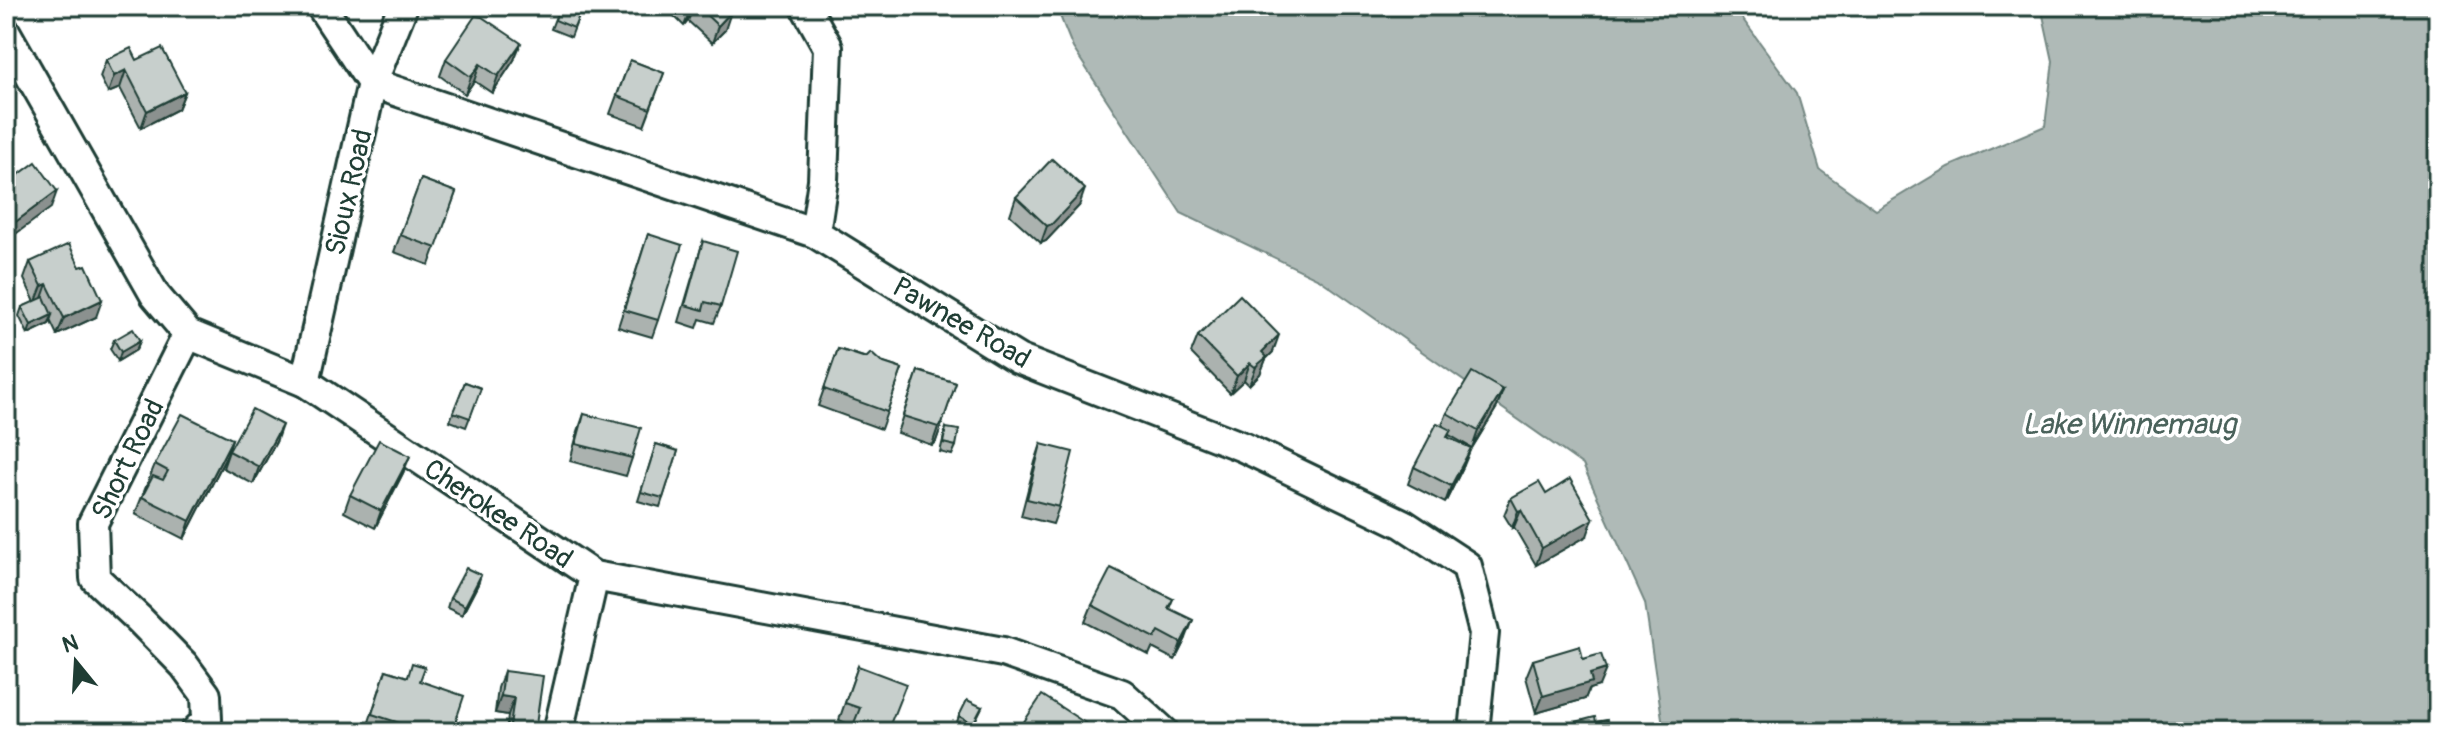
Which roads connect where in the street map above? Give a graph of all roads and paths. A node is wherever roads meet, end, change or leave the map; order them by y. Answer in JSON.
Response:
{"nodes":[{"id":1,"x":321,"y":6,"type":"edge"},
{"id":2,"x":403,"y":6,"type":"edge"},
{"id":3,"x":805,"y":6,"type":"edge"},
{"id":4,"x":6,"y":33,"type":"edge"},
{"id":5,"x":372,"y":83,"type":"junction"},
{"id":6,"x":815,"y":233,"type":"junction"},
{"id":7,"x":188,"y":334,"type":"junction"},
{"id":8,"x":305,"y":382,"type":"junction"},
{"id":9,"x":594,"y":576,"type":"junction"},
{"id":10,"x":195,"y":732,"type":"edge"},
{"id":11,"x":558,"y":732,"type":"edge"},
{"id":12,"x":1164,"y":732,"type":"edge"},
{"id":13,"x":1474,"y":732,"type":"edge"}],
"edges":[{"from":1,"to":5,"type":"street"},
{"from":2,"to":5,"type":"street","name":"Sioux Road"},
{"from":3,"to":6,"type":"street"},
{"from":4,"to":7,"type":"street","name":"Cherokee Road"},
{"from":5,"to":6,"type":"street","name":"Pawnee Road"},
{"from":5,"to":8,"type":"street","name":"Sioux Road"},
{"from":6,"to":13,"type":"street","name":"Pawnee Road"},
{"from":7,"to":8,"type":"street","name":"Cherokee Road"},
{"from":7,"to":10,"type":"street","name":"Short Road"},
{"from":8,"to":9,"type":"street","name":"Cherokee Road"},
{"from":9,"to":11,"type":"street"},
{"from":9,"to":12,"type":"street","name":"Cherokee Road"}]}
